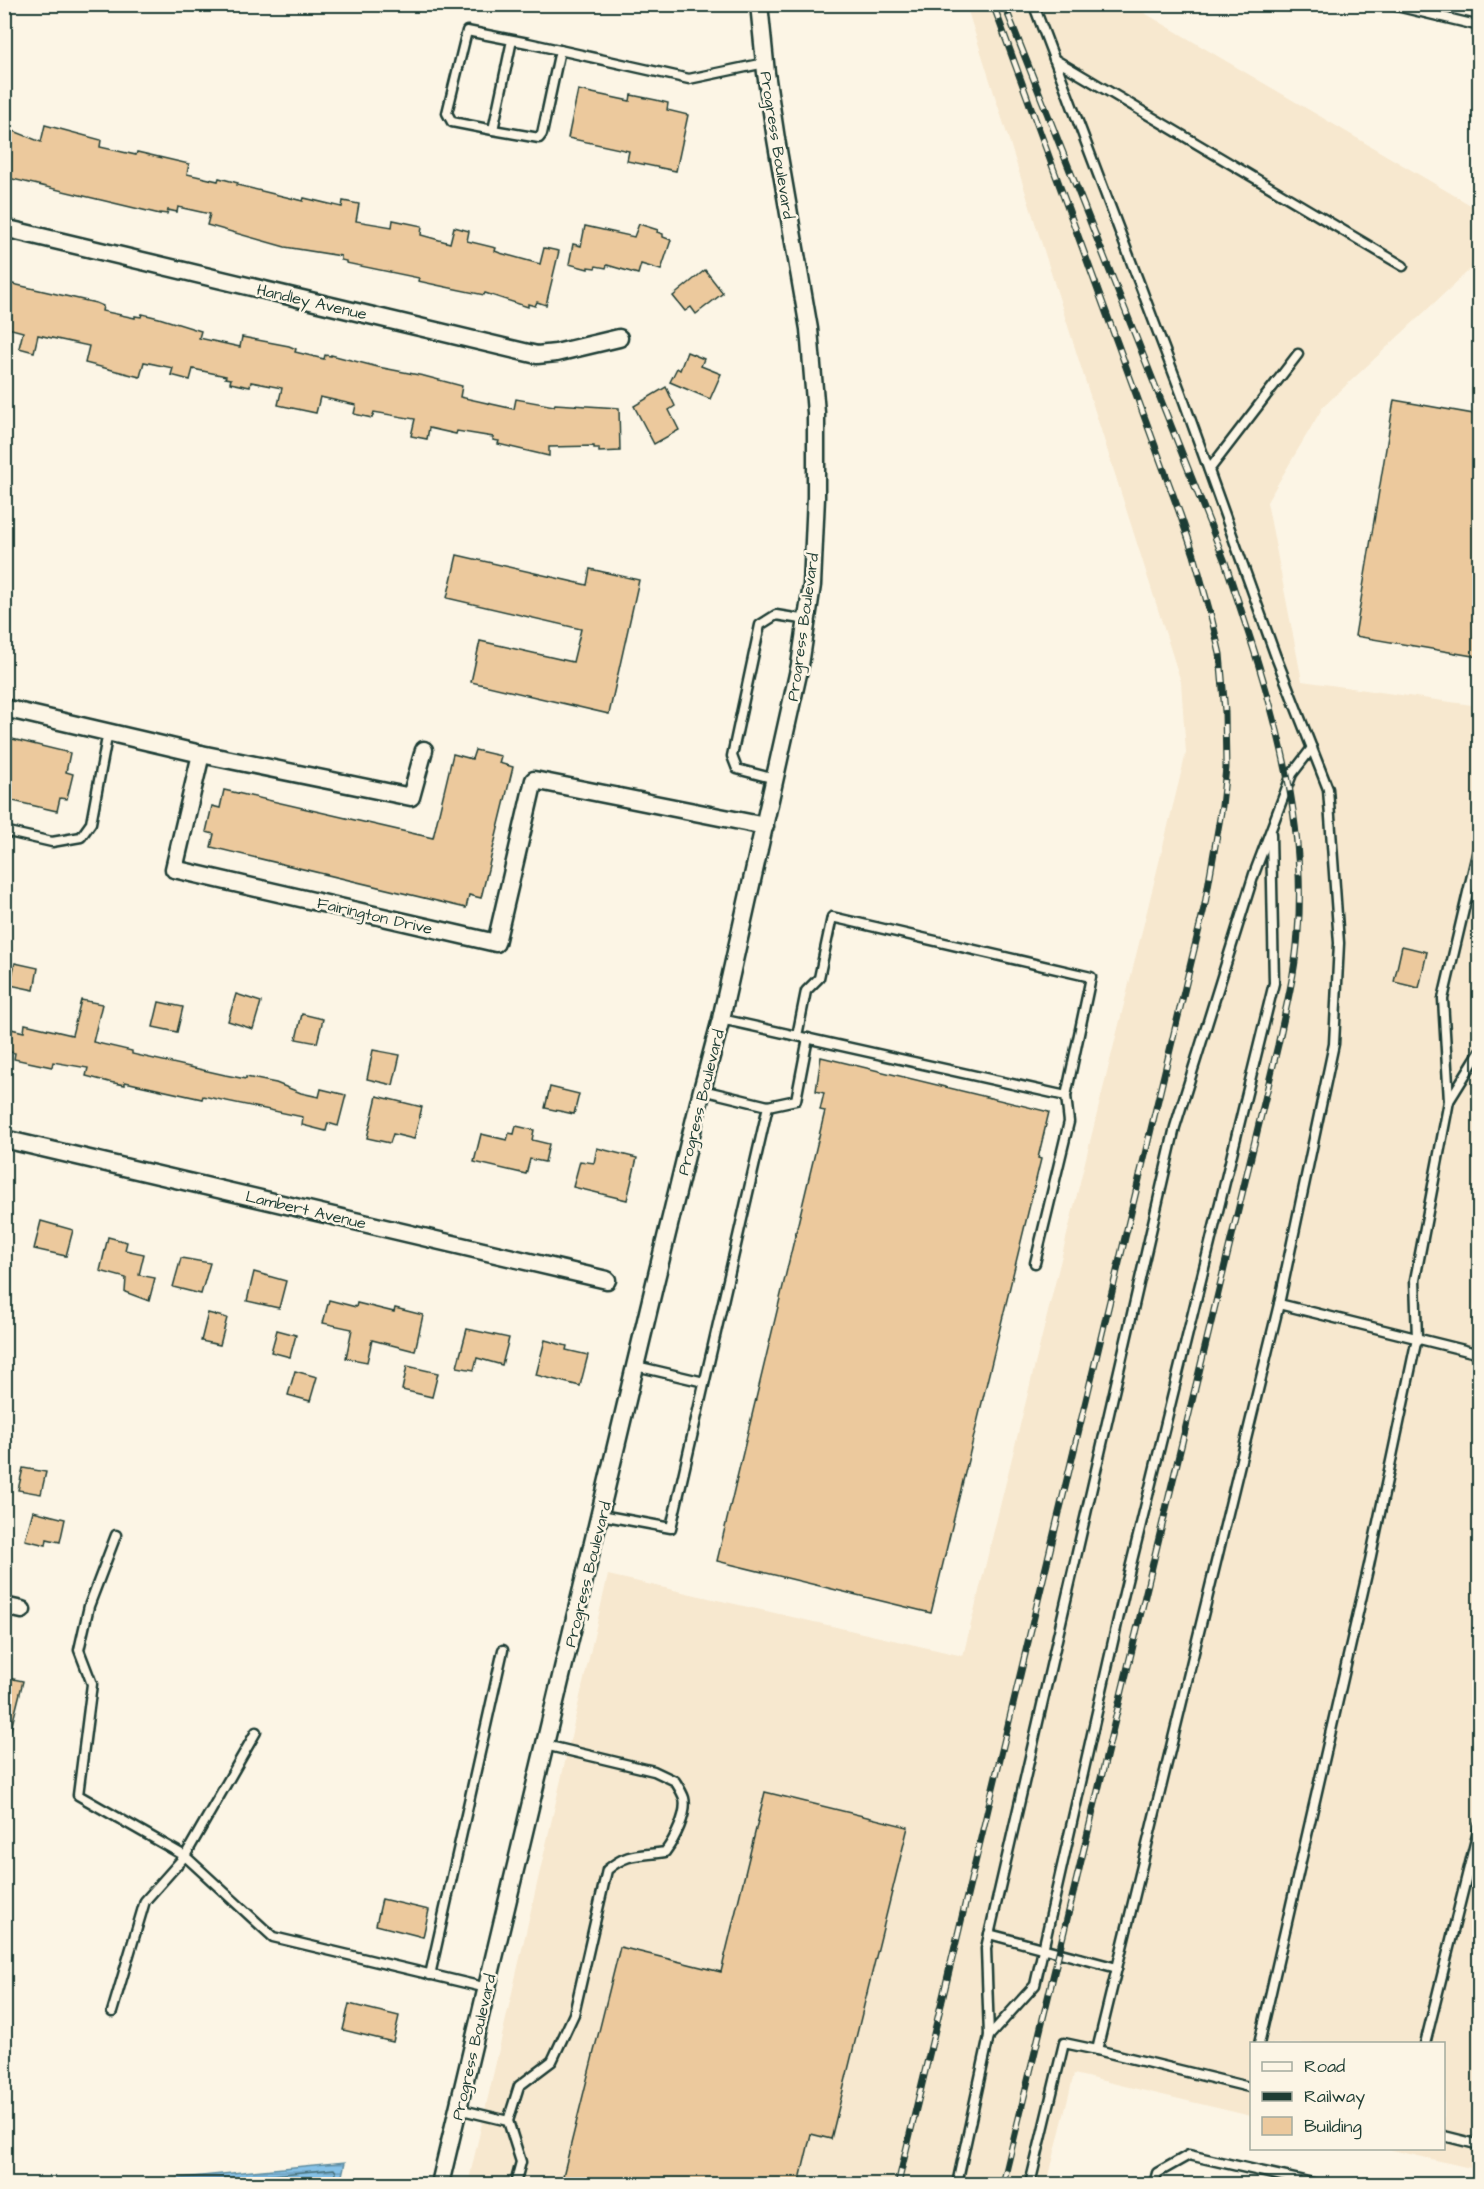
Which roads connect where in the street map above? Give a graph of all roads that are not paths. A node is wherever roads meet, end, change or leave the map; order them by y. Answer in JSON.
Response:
{"nodes":[{"id":1,"x":759,"y":4,"type":"edge"},
{"id":2,"x":1036,"y":4,"type":"edge"},
{"id":3,"x":1388,"y":4,"type":"edge"},
{"id":4,"x":1479,"y":26,"type":"edge"},
{"id":5,"x":512,"y":40,"type":"junction"},
{"id":6,"x":560,"y":50,"type":"junction"},
{"id":7,"x":1054,"y":59,"type":"junction"},
{"id":8,"x":765,"y":63,"type":"junction"},
{"id":9,"x":494,"y":130,"type":"junction"},
{"id":10,"x":4,"y":228,"type":"edge"},
{"id":11,"x":1403,"y":266,"type":"dead end"},
{"id":12,"x":619,"y":338,"type":"dead end"},
{"id":13,"x":1298,"y":354,"type":"dead end"},
{"id":14,"x":1209,"y":470,"type":"junction"},
{"id":15,"x":807,"y":620,"type":"junction"},
{"id":16,"x":4,"y":708,"type":"edge"},
{"id":17,"x":108,"y":732,"type":"junction"},
{"id":18,"x":1312,"y":748,"type":"junction"},
{"id":19,"x":424,"y":750,"type":"dead end"},
{"id":20,"x":201,"y":754,"type":"junction"},
{"id":21,"x":776,"y":779,"type":"junction"},
{"id":22,"x":765,"y":826,"type":"junction"},
{"id":23,"x":1271,"y":829,"type":"junction"},
{"id":24,"x":4,"y":831,"type":"edge"},
{"id":25,"x":1479,"y":841,"type":"edge"},
{"id":26,"x":721,"y":1019,"type":"junction"},
{"id":27,"x":796,"y":1036,"type":"junction"},
{"id":28,"x":808,"y":1038,"type":"junction"},
{"id":29,"x":1479,"y":1051,"type":"edge"},
{"id":30,"x":702,"y":1090,"type":"junction"},
{"id":31,"x":1066,"y":1096,"type":"junction"},
{"id":32,"x":1449,"y":1101,"type":"junction"},
{"id":33,"x":768,"y":1106,"type":"junction"},
{"id":34,"x":4,"y":1139,"type":"edge"},
{"id":35,"x":1035,"y":1263,"type":"dead end"},
{"id":36,"x":607,"y":1280,"type":"dead end"},
{"id":37,"x":1280,"y":1304,"type":"junction"},
{"id":38,"x":1417,"y":1338,"type":"junction"},
{"id":39,"x":1479,"y":1354,"type":"edge"},
{"id":40,"x":636,"y":1366,"type":"junction"},
{"id":41,"x":704,"y":1382,"type":"junction"},
{"id":42,"x":601,"y":1515,"type":"junction"},
{"id":43,"x":116,"y":1535,"type":"dead end"},
{"id":44,"x":4,"y":1606,"type":"edge"},
{"id":45,"x":22,"y":1610,"type":"dead end"},
{"id":46,"x":503,"y":1650,"type":"dead end"},
{"id":47,"x":256,"y":1732,"type":"dead end"},
{"id":48,"x":545,"y":1745,"type":"junction"},
{"id":49,"x":1479,"y":1823,"type":"edge"},
{"id":50,"x":185,"y":1856,"type":"junction"},
{"id":51,"x":989,"y":1934,"type":"junction"},
{"id":52,"x":1043,"y":1948,"type":"junction"},
{"id":53,"x":1117,"y":1968,"type":"junction"},
{"id":54,"x":430,"y":1975,"type":"junction"},
{"id":55,"x":487,"y":1988,"type":"junction"},
{"id":56,"x":112,"y":2012,"type":"dead end"},
{"id":57,"x":989,"y":2036,"type":"junction"},
{"id":58,"x":1259,"y":2042,"type":"edge"},
{"id":59,"x":1425,"y":2042,"type":"edge"},
{"id":60,"x":1096,"y":2050,"type":"junction"},
{"id":61,"x":1250,"y":2084,"type":"edge"},
{"id":62,"x":458,"y":2109,"type":"junction"},
{"id":63,"x":508,"y":2121,"type":"junction"},
{"id":64,"x":1445,"y":2136,"type":"edge"},
{"id":65,"x":1479,"y":2145,"type":"edge"},
{"id":66,"x":440,"y":2184,"type":"edge"},
{"id":67,"x":515,"y":2184,"type":"edge"},
{"id":68,"x":957,"y":2184,"type":"edge"},
{"id":69,"x":1030,"y":2184,"type":"edge"},
{"id":70,"x":1154,"y":2184,"type":"edge"},
{"id":71,"x":1317,"y":2184,"type":"edge"}],
"edges":[{"from":1,"to":8,"type":"street","name":"Progress Boulevard"},
{"from":2,"to":7,"type":"lane"},
{"from":3,"to":4,"type":"lane"},
{"from":5,"to":6,"type":"lane"},
{"from":5,"to":9,"type":"lane"},
{"from":5,"to":9,"type":"lane"},
{"from":6,"to":8,"type":"lane"},
{"from":6,"to":9,"type":"lane"},
{"from":7,"to":11,"type":"lane"},
{"from":7,"to":14,"type":"lane"},
{"from":8,"to":15,"type":"street","name":"Progress Boulevard"},
{"from":10,"to":12,"type":"street","name":"Handley Avenue"},
{"from":13,"to":14,"type":"lane"},
{"from":14,"to":18,"type":"lane"},
{"from":15,"to":21,"type":"street","name":"Progress Boulevard"},
{"from":15,"to":21,"type":"lane"},
{"from":16,"to":17,"type":"street"},
{"from":17,"to":20,"type":"street"},
{"from":17,"to":24,"type":"lane"},
{"from":18,"to":23,"type":"lane"},
{"from":18,"to":37,"type":"lane"},
{"from":19,"to":20,"type":"street"},
{"from":20,"to":22,"type":"street","name":"Fairington Drive"},
{"from":21,"to":22,"type":"street","name":"Progress Boulevard"},
{"from":22,"to":26,"type":"street","name":"Progress Boulevard"},
{"from":23,"to":51,"type":"lane"},
{"from":23,"to":52,"type":"lane"},
{"from":25,"to":32,"type":"lane"},
{"from":26,"to":27,"type":"lane"},
{"from":26,"to":30,"type":"street","name":"Progress Boulevard"},
{"from":27,"to":28,"type":"lane"},
{"from":27,"to":31,"type":"lane"},
{"from":28,"to":31,"type":"lane"},
{"from":28,"to":33,"type":"lane"},
{"from":29,"to":32,"type":"lane"},
{"from":30,"to":33,"type":"lane"},
{"from":30,"to":40,"type":"street","name":"Progress Boulevard"},
{"from":31,"to":35,"type":"lane"},
{"from":32,"to":38,"type":"lane"},
{"from":33,"to":41,"type":"lane"},
{"from":34,"to":36,"type":"street","name":"Lambert Avenue"},
{"from":37,"to":38,"type":"lane"},
{"from":37,"to":53,"type":"lane"},
{"from":38,"to":39,"type":"lane"},
{"from":38,"to":58,"type":"lane"},
{"from":40,"to":41,"type":"lane"},
{"from":40,"to":42,"type":"street","name":"Progress Boulevard"},
{"from":41,"to":42,"type":"lane"},
{"from":42,"to":48,"type":"street","name":"Progress Boulevard"},
{"from":43,"to":50,"type":"lane"},
{"from":44,"to":45,"type":"street"},
{"from":46,"to":54,"type":"lane"},
{"from":47,"to":50,"type":"lane"},
{"from":48,"to":55,"type":"street","name":"Progress Boulevard"},
{"from":48,"to":63,"type":"lane"},
{"from":49,"to":59,"type":"lane"},
{"from":50,"to":54,"type":"lane"},
{"from":50,"to":56,"type":"lane"},
{"from":51,"to":52,"type":"lane"},
{"from":51,"to":57,"type":"lane"},
{"from":52,"to":53,"type":"lane"},
{"from":52,"to":57,"type":"lane"},
{"from":53,"to":60,"type":"lane"},
{"from":54,"to":55,"type":"lane"},
{"from":55,"to":62,"type":"street","name":"Progress Boulevard"},
{"from":57,"to":68,"type":"lane"},
{"from":60,"to":61,"type":"lane"},
{"from":60,"to":69,"type":"lane"},
{"from":62,"to":63,"type":"lane"},
{"from":62,"to":66,"type":"street","name":"Progress Boulevard"},
{"from":63,"to":67,"type":"lane"},
{"from":64,"to":65,"type":"lane"},
{"from":70,"to":71,"type":"lane"}]}
